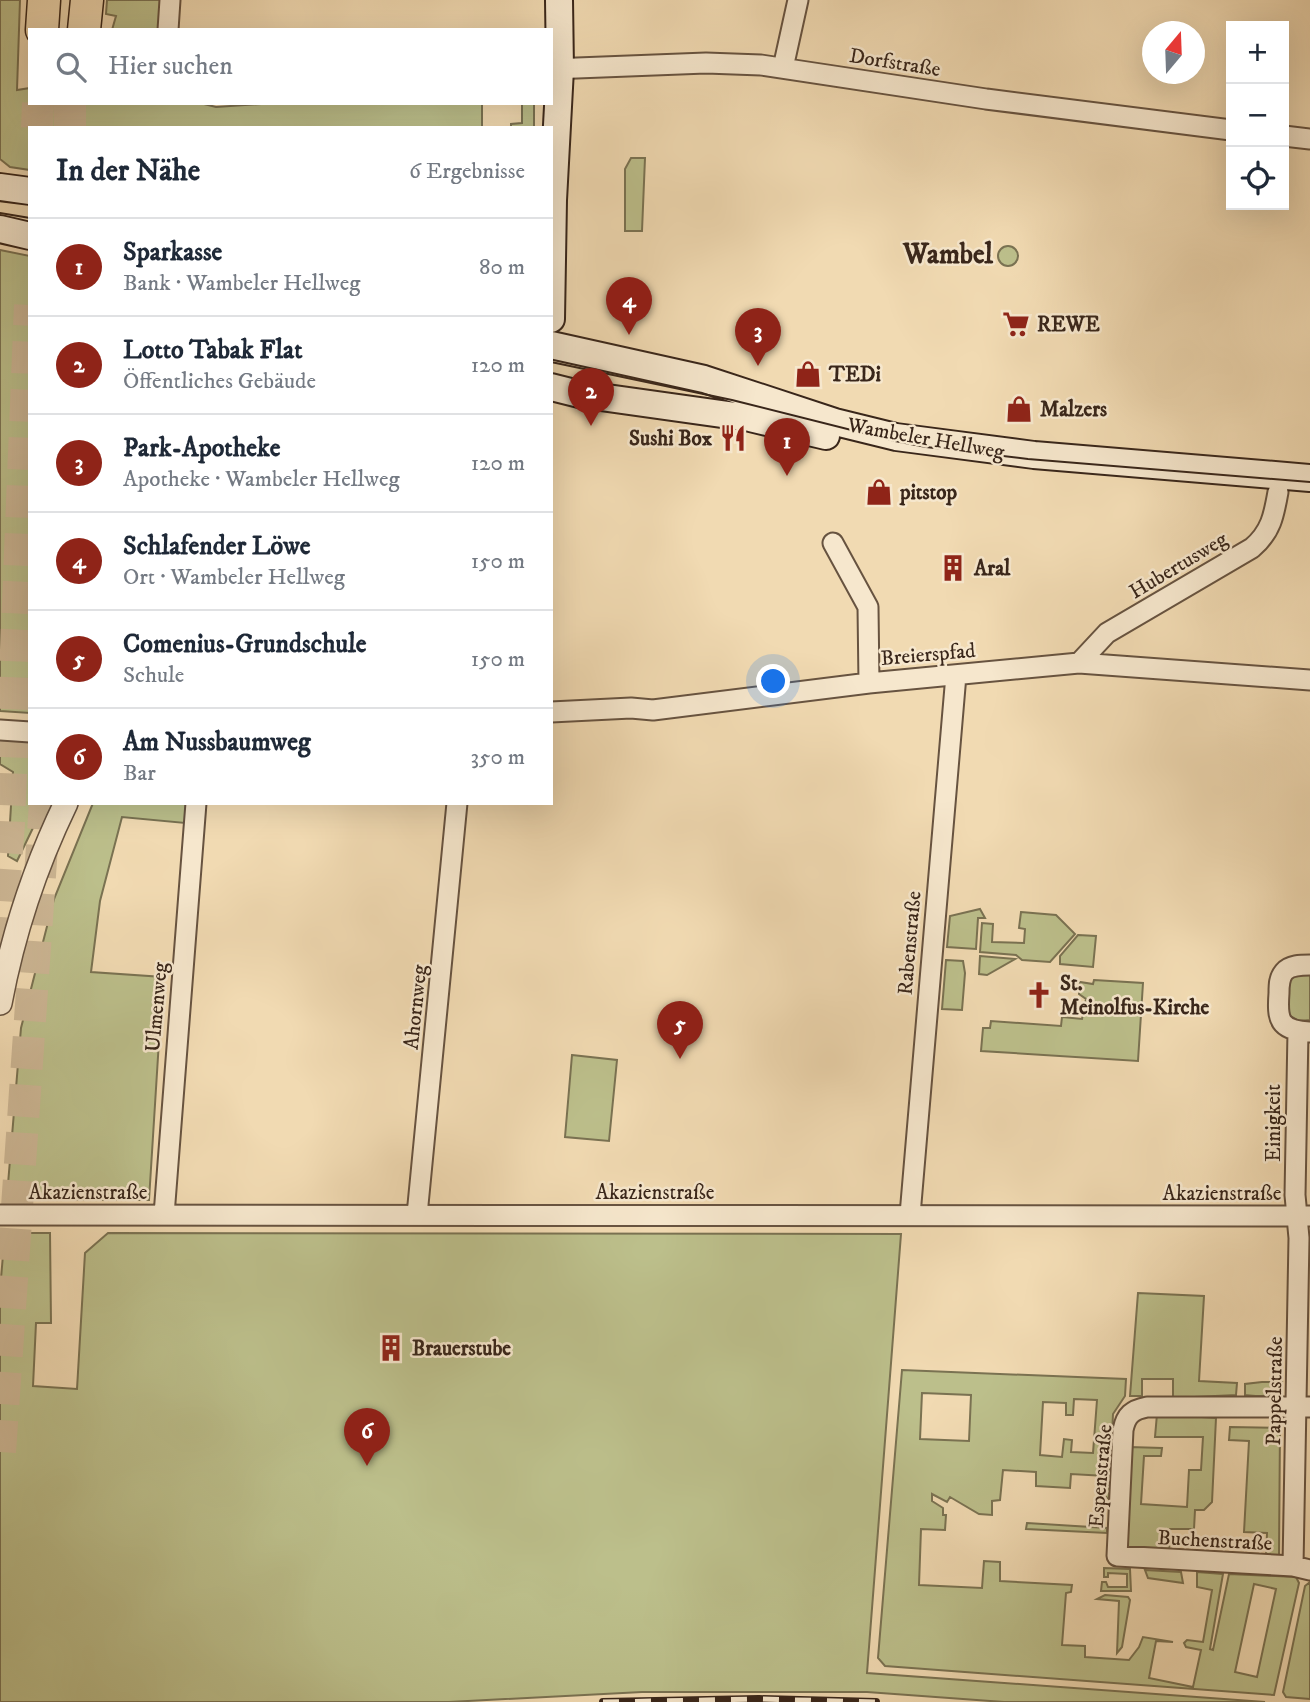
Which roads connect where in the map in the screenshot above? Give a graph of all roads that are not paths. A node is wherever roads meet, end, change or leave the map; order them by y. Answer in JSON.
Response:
{"nodes":[{"id":1,"x":44,"y":0,"type":"edge"},
{"id":2,"x":76,"y":0,"type":"edge"},
{"id":3,"x":88,"y":0,"type":"edge"},
{"id":4,"x":170,"y":0,"type":"edge"},
{"id":5,"x":559,"y":0,"type":"edge"},
{"id":6,"x":798,"y":0,"type":"edge"},
{"id":7,"x":42,"y":28,"type":"edge"},
{"id":8,"x":74,"y":28,"type":"edge"},
{"id":9,"x":83,"y":28,"type":"edge"},
{"id":10,"x":168,"y":28,"type":"edge"},
{"id":11,"x":783,"y":68,"type":"junction"},
{"id":12,"x":555,"y":69,"type":"edge"},
{"id":13,"x":1226,"y":129,"type":"edge"},
{"id":14,"x":1289,"y":137,"type":"edge"},
{"id":15,"x":1310,"y":139,"type":"edge"},
{"id":16,"x":0,"y":187,"type":"edge"},
{"id":17,"x":28,"y":191,"type":"edge"},
{"id":18,"x":553,"y":200,"type":"edge"},
{"id":19,"x":0,"y":229,"type":"edge"},
{"id":20,"x":28,"y":236,"type":"edge"},
{"id":21,"x":553,"y":345,"type":"edge"},
{"id":22,"x":553,"y":388,"type":"edge"},
{"id":23,"x":1310,"y":478,"type":"edge"},
{"id":24,"x":1278,"y":492,"type":"junction"},
{"id":25,"x":1310,"y":494,"type":"edge"},
{"id":26,"x":833,"y":543,"type":"dead end"},
{"id":27,"x":1079,"y":663,"type":"junction"},
{"id":28,"x":956,"y":675,"type":"junction"},
{"id":29,"x":1310,"y":680,"type":"edge"},
{"id":30,"x":869,"y":683,"type":"junction"},
{"id":31,"x":553,"y":712,"type":"edge"},
{"id":32,"x":0,"y":730,"type":"edge"},
{"id":33,"x":28,"y":732,"type":"edge"},
{"id":34,"x":65,"y":805,"type":"edge"},
{"id":35,"x":196,"y":805,"type":"edge"},
{"id":36,"x":457,"y":805,"type":"edge"},
{"id":37,"x":7,"y":939,"type":"edge"},
{"id":38,"x":1310,"y":965,"type":"edge"},
{"id":39,"x":0,"y":1003,"type":"edge"},
{"id":40,"x":1304,"y":1032,"type":"edge"},
{"id":41,"x":1303,"y":1151,"type":"edge"},
{"id":42,"x":0,"y":1215,"type":"edge"},
{"id":43,"x":164,"y":1215,"type":"junction"},
{"id":44,"x":910,"y":1215,"type":"junction"},
{"id":45,"x":417,"y":1216,"type":"junction"},
{"id":46,"x":1304,"y":1216,"type":"edge"},
{"id":47,"x":1303,"y":1407,"type":"edge"},
{"id":48,"x":1117,"y":1556,"type":"joint"},
{"id":49,"x":1302,"y":1568,"type":"edge"}],
"edges":[{"from":1,"to":7,"type":"highway"},
{"from":2,"to":8,"type":"highway"},
{"from":3,"to":9,"type":"highway"},
{"from":4,"to":10,"type":"street"},
{"from":5,"to":12,"type":"main road"},
{"from":6,"to":11,"type":"street"},
{"from":11,"to":12,"type":"street","name":"Dorfstraße"},
{"from":11,"to":13,"type":"street","name":"Dorfstraße"},
{"from":12,"to":18,"type":"main road"},
{"from":14,"to":15,"type":"street"},
{"from":16,"to":17,"type":"main road"},
{"from":19,"to":20,"type":"main road"},
{"from":21,"to":23,"type":"main road","name":"Wambeler Hellweg"},
{"from":22,"to":24,"type":"main road","name":"Wambeler Hellweg"},
{"from":24,"to":25,"type":"main road","name":"Wambeler Hellweg"},
{"from":24,"to":27,"type":"street","name":"Hubertusweg"},
{"from":26,"to":30,"type":"street"},
{"from":27,"to":28,"type":"street","name":"Breierspfad"},
{"from":27,"to":29,"type":"street","name":"Breierspfad"},
{"from":28,"to":30,"type":"street","name":"Breierspfad"},
{"from":28,"to":44,"type":"street","name":"Rabenstraße"},
{"from":30,"to":31,"type":"street","name":"Breierspfad"},
{"from":32,"to":33,"type":"street"},
{"from":34,"to":37,"type":"street"},
{"from":35,"to":43,"type":"street","name":"Ulmenweg"},
{"from":36,"to":45,"type":"street","name":"Ahornweg"},
{"from":37,"to":39,"type":"street"},
{"from":38,"to":40,"type":"street","name":"Einigkeit"},
{"from":40,"to":41,"type":"street","name":"Einigkeit"},
{"from":41,"to":46,"type":"street","name":"Einigkeit"},
{"from":42,"to":43,"type":"street","name":"Akazienstraße"},
{"from":43,"to":45,"type":"street","name":"Akazienstraße"},
{"from":44,"to":45,"type":"street","name":"Akazienstraße"},
{"from":44,"to":46,"type":"street","name":"Akazienstraße"},
{"from":46,"to":47,"type":"street","name":"Pappelstraße"},
{"from":47,"to":48,"type":"street","name":"Espenstraße"},
{"from":47,"to":49,"type":"street","name":"Pappelstraße"},
{"from":48,"to":49,"type":"street","name":"Buchenstraße"}]}
